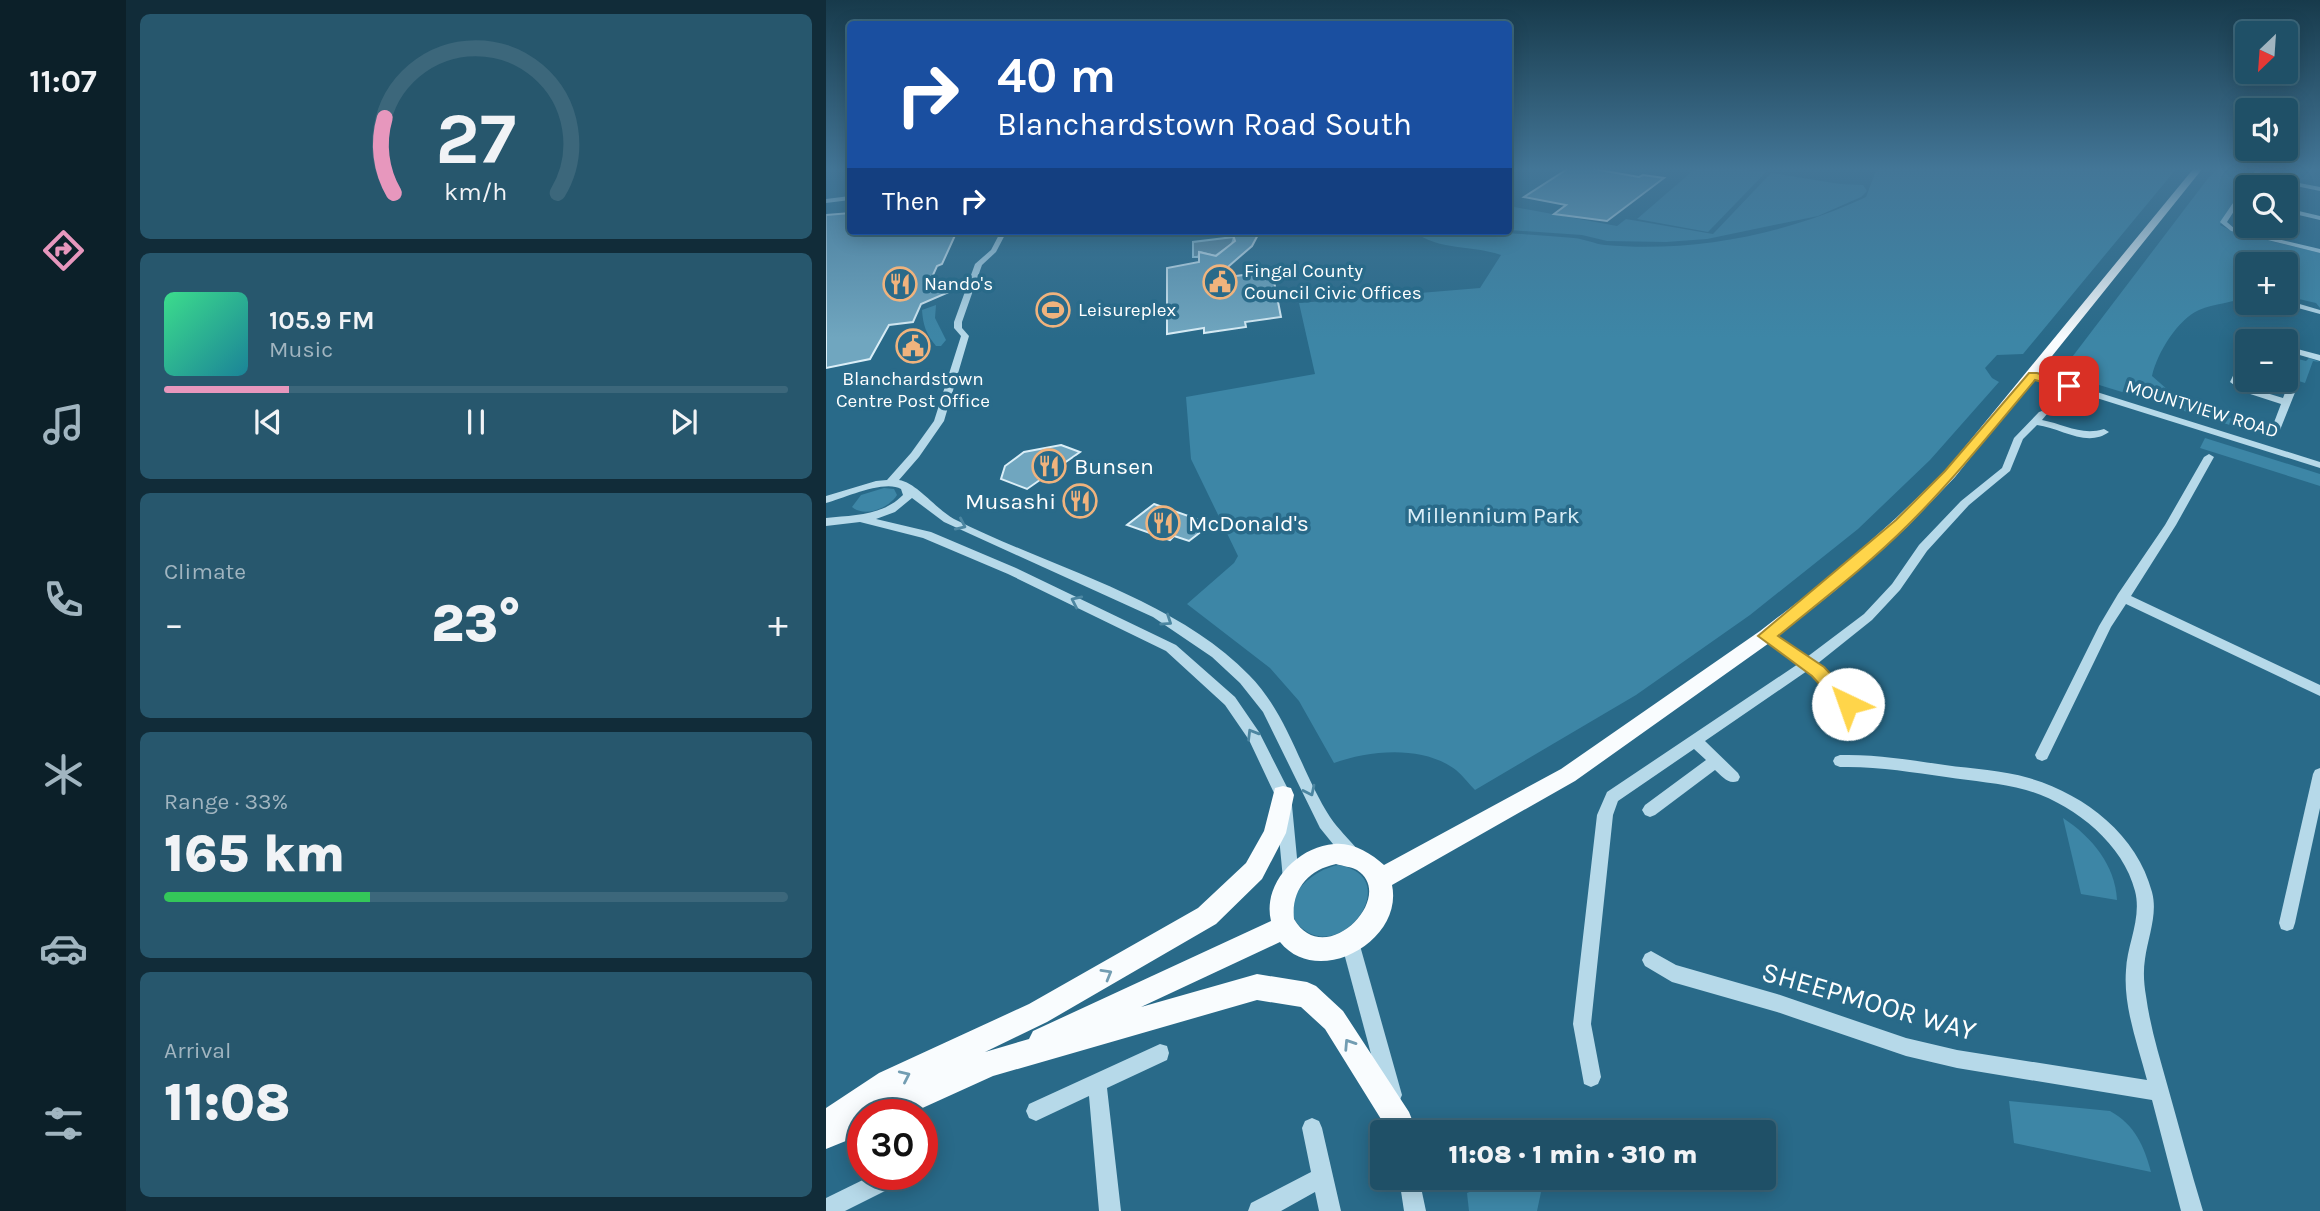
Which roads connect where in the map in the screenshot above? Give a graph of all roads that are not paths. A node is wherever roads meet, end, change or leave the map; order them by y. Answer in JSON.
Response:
{"nodes":[{"id":1,"x":2154,"y":225,"type":"edge"},
{"id":2,"x":1002,"y":235,"type":"edge"},
{"id":3,"x":2266,"y":238,"type":"edge"},
{"id":4,"x":2320,"y":251,"type":"edge"},
{"id":5,"x":2298,"y":306,"type":"edge"},
{"id":6,"x":2320,"y":312,"type":"edge"},
{"id":7,"x":2298,"y":352,"type":"edge"},
{"id":8,"x":2320,"y":358,"type":"edge"},
{"id":9,"x":2033,"y":375,"type":"junction"},
{"id":10,"x":2254,"y":392,"type":"edge"},
{"id":11,"x":2290,"y":392,"type":"edge"},
{"id":12,"x":2286,"y":402,"type":"junction"},
{"id":13,"x":2039,"y":418,"type":"joint"},
{"id":14,"x":2104,"y":432,"type":"dead end"},
{"id":15,"x":2275,"y":433,"type":"dead end"},
{"id":16,"x":2209,"y":457,"type":"dead end"},
{"id":17,"x":2320,"y":465,"type":"edge"},
{"id":18,"x":891,"y":482,"type":"junction"},
{"id":19,"x":868,"y":486,"type":"junction"},
{"id":20,"x":906,"y":486,"type":"junction"},
{"id":21,"x":826,"y":500,"type":"edge"},
{"id":22,"x":863,"y":520,"type":"junction"},
{"id":23,"x":826,"y":523,"type":"edge"},
{"id":24,"x":2122,"y":597,"type":"junction"},
{"id":25,"x":1766,"y":636,"type":"junction"},
{"id":26,"x":1807,"y":664,"type":"junction"},
{"id":27,"x":2320,"y":691,"type":"edge"},
{"id":28,"x":1857,"y":733,"type":"dead end"},
{"id":29,"x":1694,"y":740,"type":"junction"},
{"id":30,"x":2042,"y":755,"type":"dead end"},
{"id":31,"x":1716,"y":761,"type":"junction"},
{"id":32,"x":1840,"y":761,"type":"dead end"},
{"id":33,"x":2320,"y":775,"type":"edge"},
{"id":34,"x":1733,"y":776,"type":"dead end"},
{"id":35,"x":1283,"y":795,"type":"junction"},
{"id":36,"x":1650,"y":810,"type":"dead end"},
{"id":37,"x":1352,"y":855,"type":"junction"},
{"id":38,"x":1291,"y":879,"type":"junction"},
{"id":39,"x":1380,"y":879,"type":"junction"},
{"id":40,"x":2287,"y":923,"type":"dead end"},
{"id":41,"x":1283,"y":928,"type":"junction"},
{"id":42,"x":1350,"y":942,"type":"junction"},
{"id":43,"x":1651,"y":960,"type":"dead end"},
{"id":44,"x":1160,"y":1053,"type":"dead end"},
{"id":45,"x":986,"y":1065,"type":"junction"},
{"id":46,"x":1591,"y":1077,"type":"dead end"},
{"id":47,"x":1097,"y":1083,"type":"junction"},
{"id":48,"x":2160,"y":1092,"type":"junction"},
{"id":49,"x":910,"y":1099,"type":"edge"},
{"id":50,"x":1036,"y":1111,"type":"dead end"},
{"id":51,"x":1396,"y":1120,"type":"edge"},
{"id":52,"x":1398,"y":1120,"type":"edge"},
{"id":53,"x":826,"y":1125,"type":"edge"},
{"id":54,"x":847,"y":1126,"type":"edge"},
{"id":55,"x":1311,"y":1128,"type":"dead end"},
{"id":56,"x":826,"y":1135,"type":"edge"},
{"id":57,"x":1323,"y":1177,"type":"junction"},
{"id":58,"x":866,"y":1190,"type":"edge"},
{"id":59,"x":1411,"y":1190,"type":"edge"},
{"id":60,"x":826,"y":1210,"type":"edge"},
{"id":61,"x":1110,"y":1211,"type":"edge"},
{"id":62,"x":1259,"y":1211,"type":"edge"},
{"id":63,"x":1330,"y":1211,"type":"edge"},
{"id":64,"x":1415,"y":1211,"type":"edge"},
{"id":65,"x":2192,"y":1211,"type":"edge"}],
"edges":[{"from":1,"to":9,"type":"main road"},
{"from":2,"to":18,"type":"street"},
{"from":3,"to":4,"type":"street"},
{"from":5,"to":6,"type":"street"},
{"from":7,"to":8,"type":"street"},
{"from":9,"to":17,"type":"street","name":"MOUNTVIEW ROAD"},
{"from":9,"to":25,"type":"main road"},
{"from":10,"to":12,"type":"street"},
{"from":11,"to":12,"type":"street"},
{"from":12,"to":15,"type":"street"},
{"from":13,"to":14,"type":"street"},
{"from":13,"to":26,"type":"street"},
{"from":16,"to":24,"type":"street"},
{"from":18,"to":19,"type":"street"},
{"from":18,"to":20,"type":"street"},
{"from":19,"to":21,"type":"street"},
{"from":19,"to":22,"type":"street"},
{"from":20,"to":22,"type":"street"},
{"from":20,"to":37,"type":"street","one_way":true},
{"from":22,"to":23,"type":"street"},
{"from":35,"to":22,"type":"street","one_way":true},
{"from":24,"to":27,"type":"street"},
{"from":24,"to":30,"type":"street"},
{"from":25,"to":26,"type":"street"},
{"from":25,"to":39,"type":"main road"},
{"from":26,"to":28,"type":"street"},
{"from":26,"to":29,"type":"street"},
{"from":29,"to":31,"type":"street"},
{"from":29,"to":46,"type":"street"},
{"from":31,"to":34,"type":"street"},
{"from":31,"to":36,"type":"street"},
{"from":32,"to":48,"type":"street"},
{"from":33,"to":40,"type":"street"},
{"from":35,"to":38,"type":"street"},
{"from":53,"to":35,"type":"main road","one_way":true},
{"from":37,"to":38,"type":"main road"},
{"from":37,"to":39,"type":"main road"},
{"from":38,"to":41,"type":"main road"},
{"from":39,"to":42,"type":"main road"},
{"from":41,"to":42,"type":"main road"},
{"from":41,"to":45,"type":"main road"},
{"from":42,"to":52,"type":"street"},
{"from":43,"to":48,"type":"street","name":"SHEEPMOOR WAY"},
{"from":44,"to":47,"type":"street"},
{"from":45,"to":49,"type":"main road"},
{"from":51,"to":45,"type":"main road","one_way":true},
{"from":47,"to":50,"type":"street"},
{"from":47,"to":61,"type":"street"},
{"from":48,"to":65,"type":"street"},
{"from":54,"to":56,"type":"main road"},
{"from":55,"to":57,"type":"street"},
{"from":57,"to":62,"type":"street"},
{"from":57,"to":63,"type":"street"},
{"from":58,"to":60,"type":"street"},
{"from":59,"to":64,"type":"street"}]}
